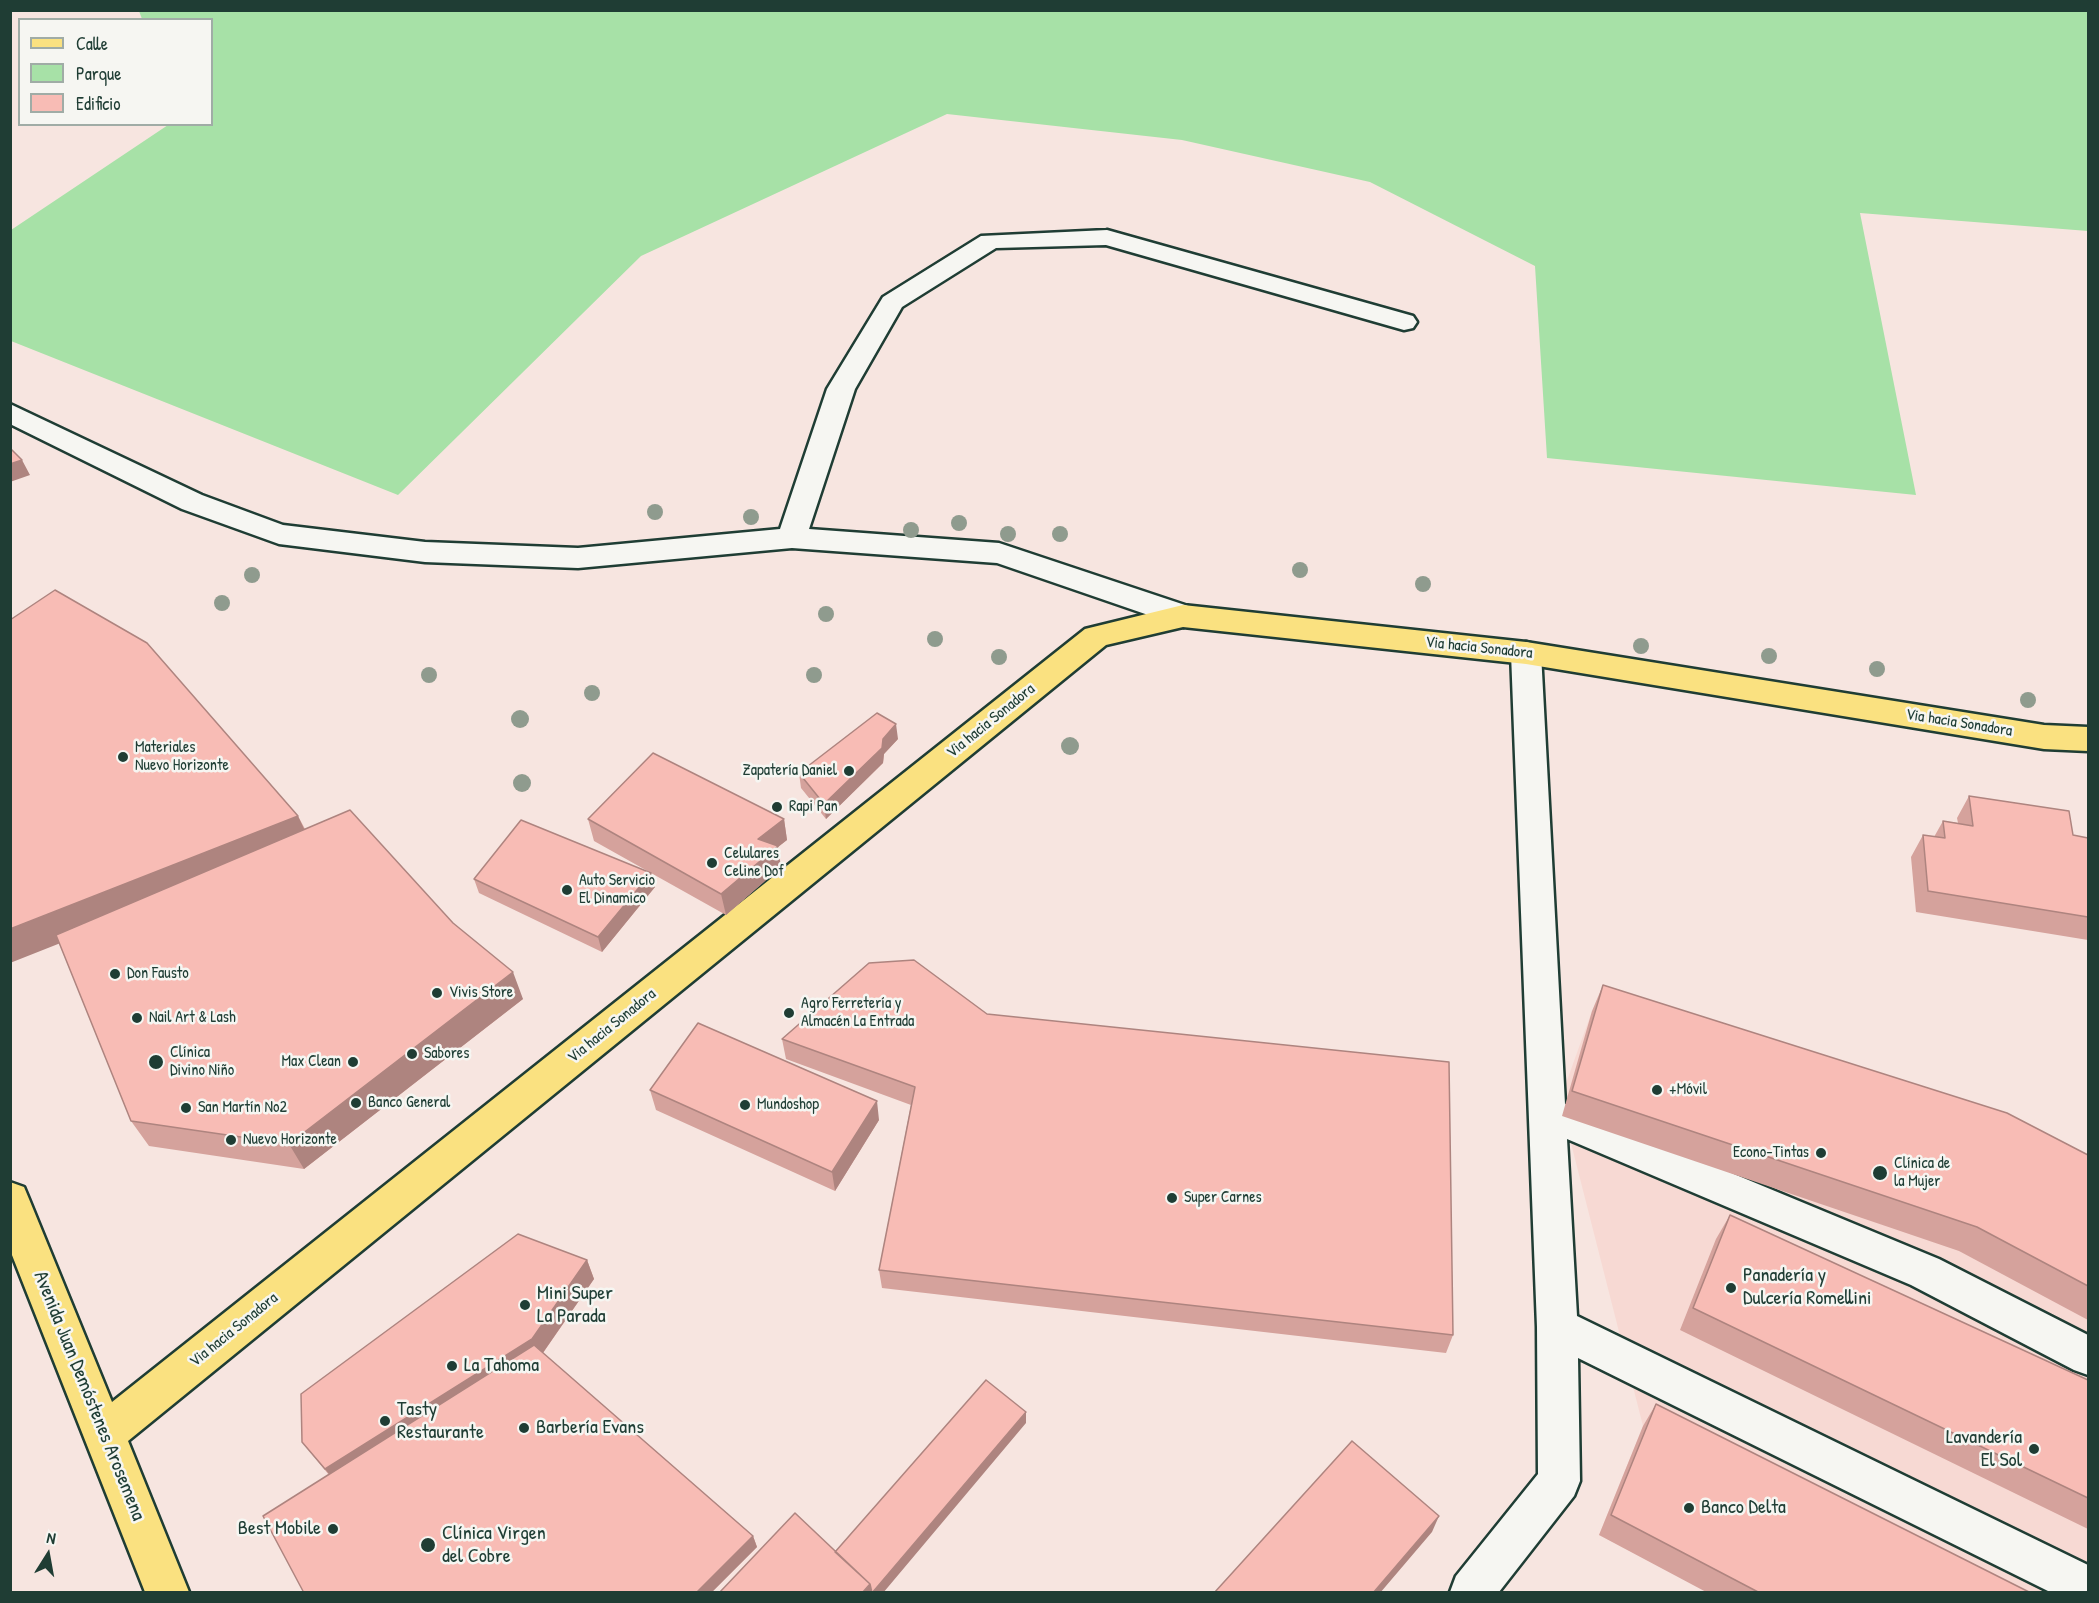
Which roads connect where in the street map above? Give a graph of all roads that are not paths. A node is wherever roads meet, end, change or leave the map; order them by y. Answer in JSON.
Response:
{"nodes":[{"id":1,"x":1404,"y":322,"type":"dead end"},
{"id":2,"x":10,"y":413,"type":"edge"},
{"id":3,"x":792,"y":538,"type":"junction"},
{"id":4,"x":1183,"y":616,"type":"junction"},
{"id":5,"x":1526,"y":653,"type":"junction"},
{"id":6,"x":2088,"y":740,"type":"edge"},
{"id":7,"x":1547,"y":1113,"type":"junction"},
{"id":8,"x":10,"y":1199,"type":"edge"},
{"id":9,"x":1557,"y":1327,"type":"junction"},
{"id":10,"x":2088,"y":1356,"type":"edge"},
{"id":11,"x":104,"y":1434,"type":"junction"},
{"id":12,"x":2088,"y":1588,"type":"edge"},
{"id":13,"x":167,"y":1593,"type":"edge"},
{"id":14,"x":1472,"y":1593,"type":"edge"}],
"edges":[{"from":1,"to":3,"type":"street"},
{"from":2,"to":3,"type":"street"},
{"from":3,"to":4,"type":"street"},
{"from":4,"to":5,"type":"main road","name":"Via hacia Sonadora"},
{"from":4,"to":11,"type":"main road","name":"Via hacia Sonadora"},
{"from":5,"to":6,"type":"main road","name":"Via hacia Sonadora"},
{"from":5,"to":7,"type":"street"},
{"from":7,"to":9,"type":"street"},
{"from":7,"to":10,"type":"street"},
{"from":8,"to":11,"type":"main road","name":"Avenida Juan Demóstenes Arosemena"},
{"from":9,"to":12,"type":"street"},
{"from":9,"to":14,"type":"street"},
{"from":11,"to":13,"type":"main road","name":"Avenida Juan Demóstenes Arosemena"}]}
